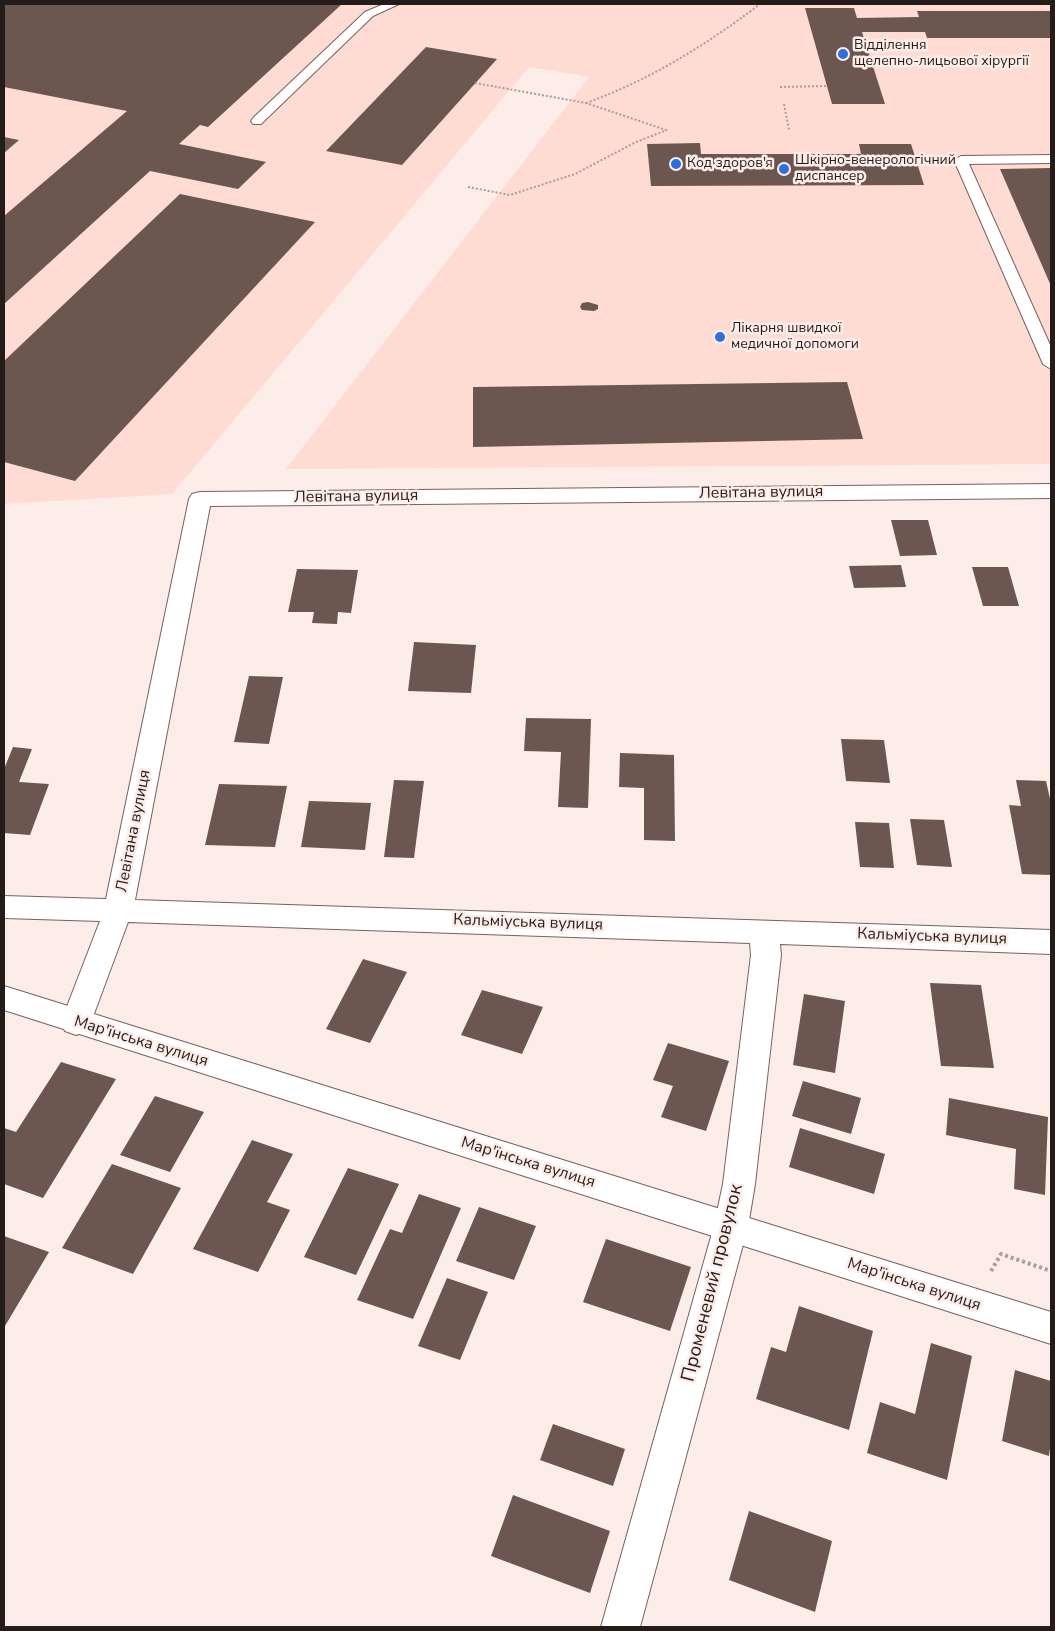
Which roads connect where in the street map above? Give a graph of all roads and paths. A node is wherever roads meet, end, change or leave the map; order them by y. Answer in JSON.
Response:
{"nodes":[{"id":1,"x":392,"y":4,"type":"edge"},
{"id":2,"x":760,"y":4,"type":"edge"},
{"id":3,"x":475,"y":84,"type":"dead end"},
{"id":4,"x":827,"y":86,"type":"dead end"},
{"id":5,"x":780,"y":87,"type":"dead end"},
{"id":6,"x":586,"y":103,"type":"junction"},
{"id":7,"x":784,"y":104,"type":"dead end"},
{"id":8,"x":256,"y":121,"type":"dead end"},
{"id":9,"x":790,"y":130,"type":"dead end"},
{"id":10,"x":1051,"y":159,"type":"edge"},
{"id":11,"x":468,"y":187,"type":"dead end"},
{"id":12,"x":1051,"y":364,"type":"edge"},
{"id":13,"x":1051,"y":491,"type":"edge"},
{"id":14,"x":4,"y":907,"type":"edge"},
{"id":15,"x":118,"y":911,"type":"junction"},
{"id":16,"x":764,"y":931,"type":"junction"},
{"id":17,"x":1051,"y":942,"type":"edge"},
{"id":18,"x":4,"y":998,"type":"edge"},
{"id":19,"x":76,"y":1022,"type":"junction"},
{"id":20,"x":731,"y":1226,"type":"junction"},
{"id":21,"x":1051,"y":1271,"type":"edge"},
{"id":22,"x":990,"y":1274,"type":"dead end"},
{"id":23,"x":1051,"y":1328,"type":"edge"},
{"id":24,"x":620,"y":1627,"type":"edge"}],
"edges":[{"from":1,"to":8,"type":"lane"},
{"from":2,"to":6,"type":"path"},
{"from":3,"to":6,"type":"path"},
{"from":4,"to":5,"type":"path"},
{"from":6,"to":11,"type":"path"},
{"from":7,"to":9,"type":"path"},
{"from":10,"to":12,"type":"lane"},
{"from":13,"to":15,"type":"street","name":"Левітана вулиця"},
{"from":14,"to":15,"type":"street","name":"Кальміуська вулиця"},
{"from":15,"to":16,"type":"street","name":"Кальміуська вулиця"},
{"from":15,"to":19,"type":"street","name":"Левітана вулиця"},
{"from":16,"to":17,"type":"street","name":"Кальміуська вулиця"},
{"from":16,"to":20,"type":"street","name":"Променевий провулок"},
{"from":18,"to":19,"type":"street","name":"Мар'їнська вулиця"},
{"from":19,"to":20,"type":"street","name":"Мар'їнська вулиця"},
{"from":20,"to":23,"type":"street","name":"Мар'їнська вулиця"},
{"from":20,"to":24,"type":"street","name":"Променевий провулок"},
{"from":21,"to":22,"type":"path"}]}
